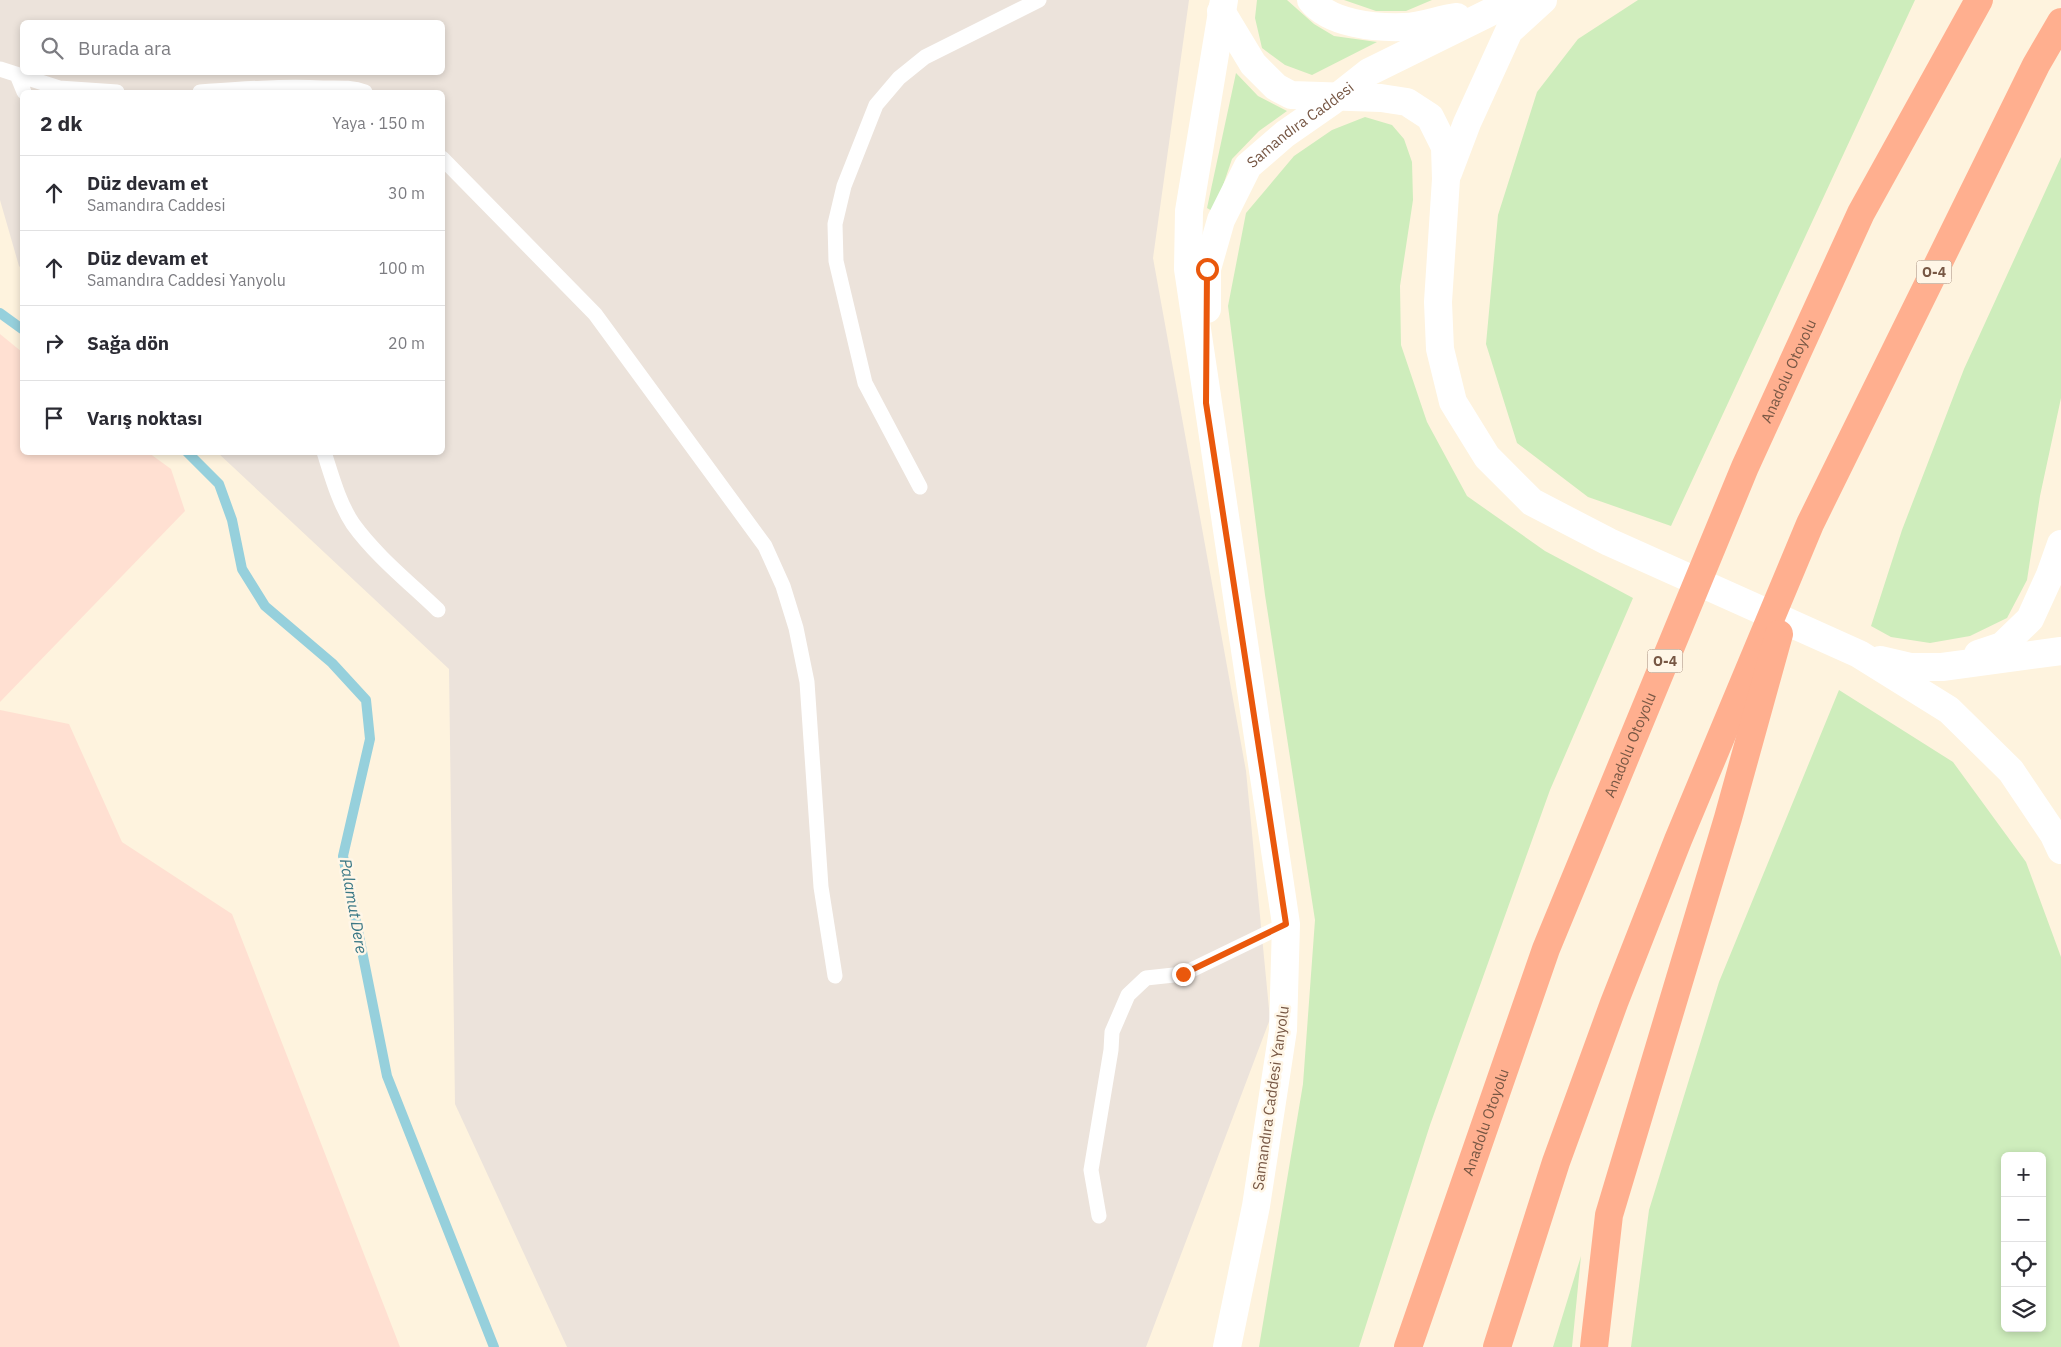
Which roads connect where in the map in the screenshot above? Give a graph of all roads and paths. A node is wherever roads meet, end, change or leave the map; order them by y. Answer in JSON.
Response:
{"nodes":[{"id":1,"x":1038,"y":0,"type":"edge"},
{"id":2,"x":1311,"y":0,"type":"edge"},
{"id":3,"x":1516,"y":0,"type":"edge"},
{"id":4,"x":1543,"y":0,"type":"edge"},
{"id":5,"x":1979,"y":0,"type":"edge"},
{"id":6,"x":1223,"y":5,"type":"edge"},
{"id":7,"x":1484,"y":15,"type":"junction"},
{"id":8,"x":2061,"y":22,"type":"edge"},
{"id":9,"x":0,"y":69,"type":"edge"},
{"id":10,"x":17,"y":75,"type":"junction"},
{"id":11,"x":23,"y":90,"type":"edge"},
{"id":12,"x":88,"y":90,"type":"edge"},
{"id":13,"x":228,"y":90,"type":"edge"},
{"id":14,"x":359,"y":90,"type":"edge"},
{"id":15,"x":1337,"y":98,"type":"junction"},
{"id":16,"x":445,"y":161,"type":"edge"},
{"id":17,"x":1446,"y":179,"type":"junction"},
{"id":18,"x":1206,"y":403,"type":"junction"},
{"id":19,"x":325,"y":455,"type":"edge"},
{"id":20,"x":920,"y":487,"type":"dead end"},
{"id":21,"x":1810,"y":524,"type":"junction"},
{"id":22,"x":2061,"y":544,"type":"edge"},
{"id":23,"x":438,"y":610,"type":"dead end"},
{"id":24,"x":2061,"y":651,"type":"edge"},
{"id":25,"x":1859,"y":654,"type":"junction"},
{"id":26,"x":1942,"y":667,"type":"junction"},
{"id":27,"x":2061,"y":850,"type":"edge"},
{"id":28,"x":1286,"y":924,"type":"junction"},
{"id":29,"x":834,"y":976,"type":"dead end"},
{"id":30,"x":1099,"y":1216,"type":"dead end"},
{"id":31,"x":1227,"y":1347,"type":"edge"},
{"id":32,"x":1408,"y":1347,"type":"edge"},
{"id":33,"x":1497,"y":1347,"type":"edge"},
{"id":34,"x":1594,"y":1347,"type":"edge"}],
"edges":[{"from":1,"to":20,"type":"lane"},
{"from":2,"to":7,"type":"main road"},
{"from":3,"to":7,"type":"main road","name":"Samandıra Caddesi"},
{"from":4,"to":17,"type":"main road"},
{"from":5,"to":32,"type":"highway","name":"Anadolu Otoyolu","number":"O-4"},
{"from":6,"to":15,"type":"main road"},
{"from":6,"to":18,"type":"main road"},
{"from":7,"to":15,"type":"main road","name":"Samandıra Caddesi"},
{"from":8,"to":21,"type":"highway","number":"O-4"},
{"from":9,"to":10,"type":"lane"},
{"from":10,"to":11,"type":"lane"},
{"from":10,"to":12,"type":"lane"},
{"from":13,"to":14,"type":"lane"},
{"from":15,"to":17,"type":"main road"},
{"from":15,"to":18,"type":"main road","name":"Samandıra Caddesi"},
{"from":16,"to":29,"type":"lane"},
{"from":17,"to":25,"type":"main road"},
{"from":18,"to":28,"type":"main road","name":"Samandıra Caddesi Yanyolu"},
{"from":19,"to":23,"type":"lane"},
{"from":21,"to":33,"type":"highway","number":"O-4"},
{"from":21,"to":34,"type":"highway"},
{"from":22,"to":26,"type":"main road"},
{"from":24,"to":26,"type":"main road"},
{"from":25,"to":26,"type":"main road"},
{"from":25,"to":27,"type":"main road"},
{"from":28,"to":30,"type":"lane"},
{"from":28,"to":31,"type":"main road","name":"Samandıra Caddesi Yanyolu"}]}
